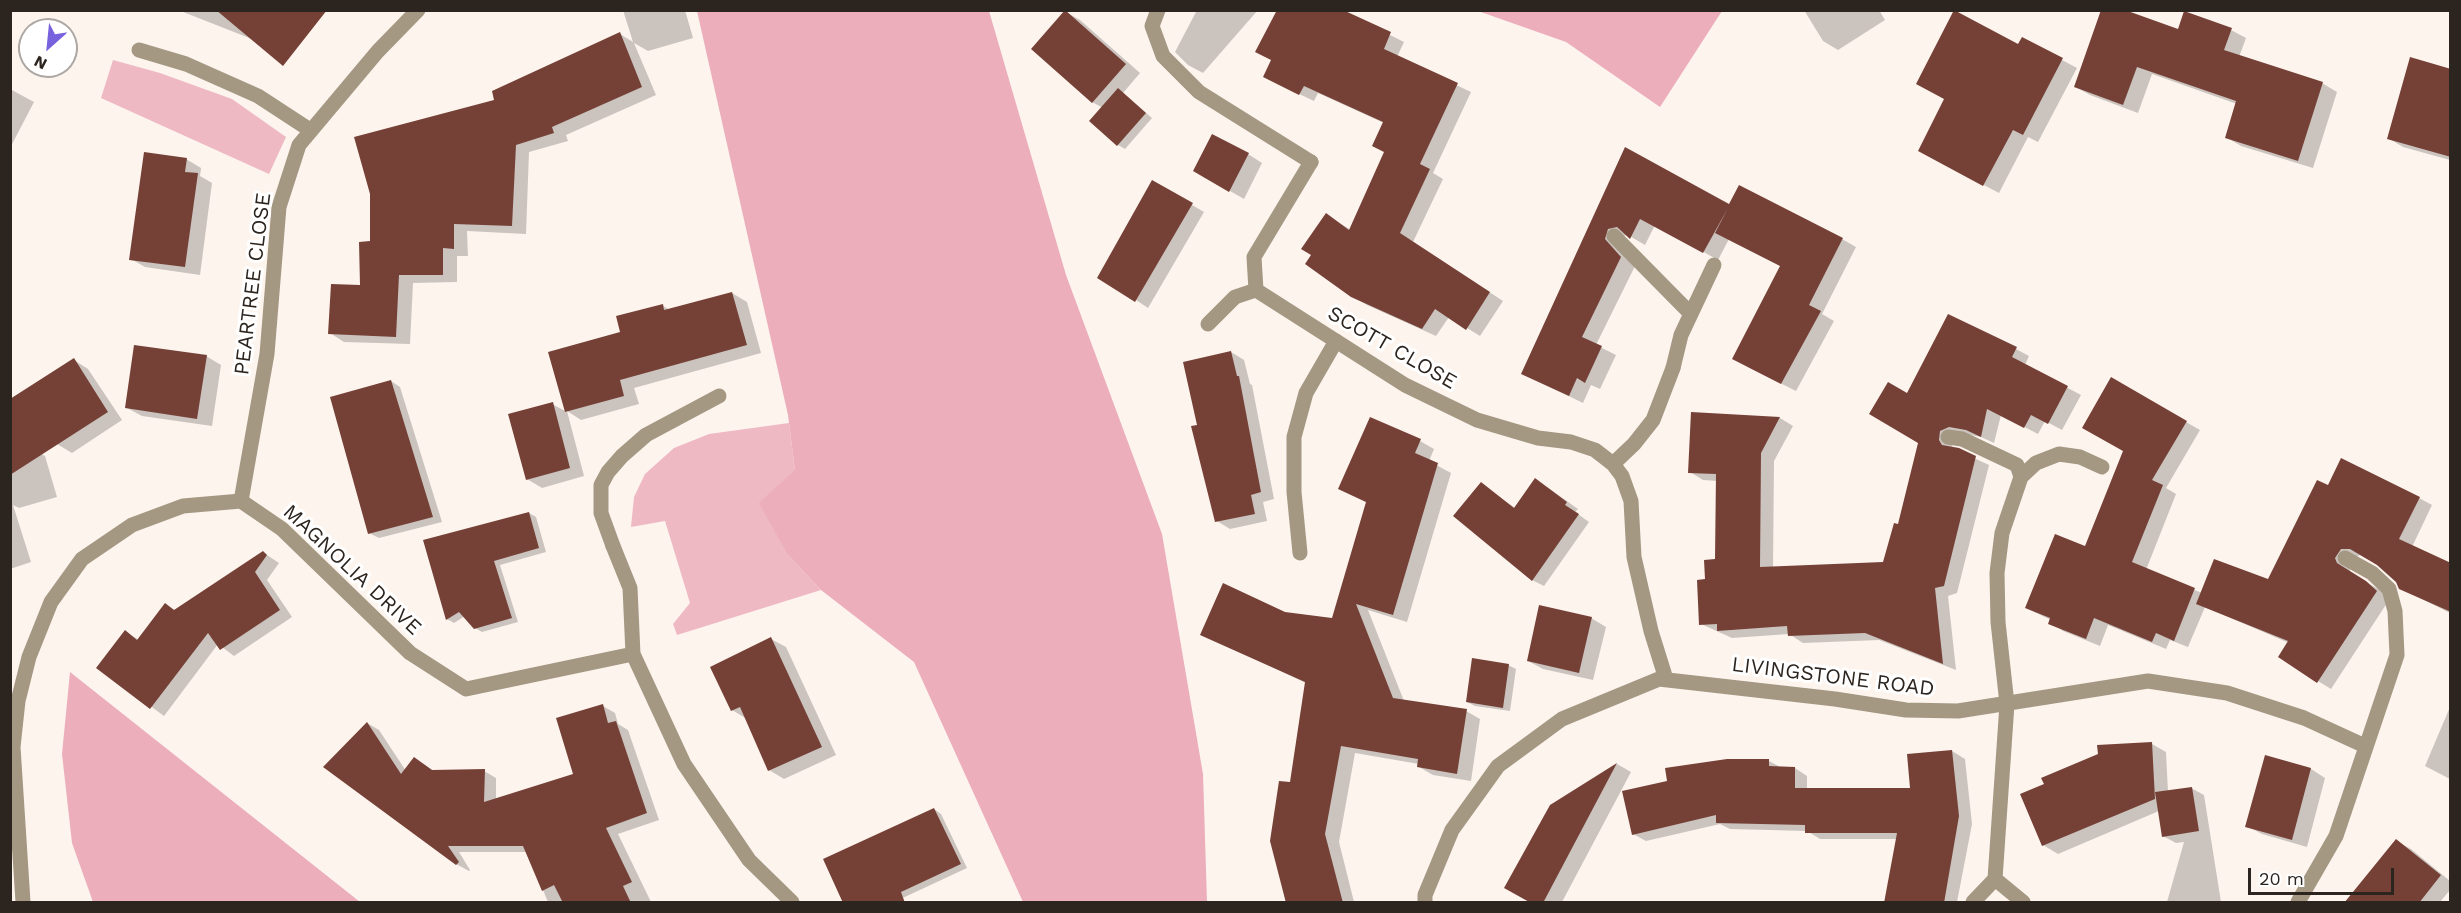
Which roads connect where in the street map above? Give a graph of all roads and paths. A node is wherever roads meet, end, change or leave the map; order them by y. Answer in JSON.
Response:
{"nodes":[{"id":1,"x":418,"y":10,"type":"edge"},
{"id":2,"x":1158,"y":10,"type":"edge"},
{"id":3,"x":139,"y":50,"type":"dead end"},
{"id":4,"x":310,"y":130,"type":"junction"},
{"id":5,"x":1614,"y":236,"type":"dead end"},
{"id":6,"x":1714,"y":265,"type":"dead end"},
{"id":7,"x":1256,"y":290,"type":"junction"},
{"id":8,"x":1691,"y":314,"type":"junction"},
{"id":9,"x":1208,"y":324,"type":"dead end"},
{"id":10,"x":1336,"y":341,"type":"junction"},
{"id":11,"x":719,"y":396,"type":"dead end"},
{"id":12,"x":1948,"y":437,"type":"dead end"},
{"id":13,"x":1613,"y":464,"type":"junction"},
{"id":14,"x":2102,"y":467,"type":"dead end"},
{"id":15,"x":2021,"y":477,"type":"junction"},
{"id":16,"x":241,"y":501,"type":"junction"},
{"id":17,"x":1300,"y":552,"type":"dead end"},
{"id":18,"x":2345,"y":558,"type":"dead end"},
{"id":19,"x":633,"y":654,"type":"junction"},
{"id":20,"x":1666,"y":679,"type":"junction"},
{"id":21,"x":2007,"y":704,"type":"junction"},
{"id":22,"x":2366,"y":746,"type":"junction"},
{"id":23,"x":1995,"y":879,"type":"junction"},
{"id":24,"x":23,"y":903,"type":"edge"},
{"id":25,"x":792,"y":903,"type":"edge"},
{"id":26,"x":1425,"y":903,"type":"edge"},
{"id":27,"x":1973,"y":903,"type":"edge"},
{"id":28,"x":2023,"y":903,"type":"edge"},
{"id":29,"x":2298,"y":903,"type":"edge"}],
"edges":[{"from":1,"to":4,"type":"street","name":"PEARTREE CLOSE"},
{"from":2,"to":7,"type":"street"},
{"from":3,"to":4,"type":"street"},
{"from":4,"to":16,"type":"street","name":"PEARTREE CLOSE"},
{"from":5,"to":8,"type":"street"},
{"from":6,"to":8,"type":"street"},
{"from":7,"to":9,"type":"street"},
{"from":7,"to":10,"type":"street","name":"SCOTT CLOSE"},
{"from":8,"to":13,"type":"street"},
{"from":10,"to":13,"type":"street","name":"SCOTT CLOSE"},
{"from":10,"to":17,"type":"street"},
{"from":11,"to":19,"type":"street"},
{"from":12,"to":15,"type":"street"},
{"from":13,"to":20,"type":"street","name":"SCOTT CLOSE"},
{"from":14,"to":15,"type":"street"},
{"from":15,"to":21,"type":"street"},
{"from":16,"to":19,"type":"street","name":"MAGNOLIA DRIVE"},
{"from":16,"to":24,"type":"street"},
{"from":18,"to":22,"type":"street"},
{"from":19,"to":25,"type":"street"},
{"from":20,"to":21,"type":"street","name":"LIVINGSTONE ROAD"},
{"from":20,"to":26,"type":"street","name":"LIVINGSTONE ROAD"},
{"from":21,"to":22,"type":"street","name":"LIVINGSTONE ROAD"},
{"from":21,"to":23,"type":"street"},
{"from":22,"to":29,"type":"street"},
{"from":23,"to":27,"type":"street"},
{"from":23,"to":28,"type":"street"}]}
